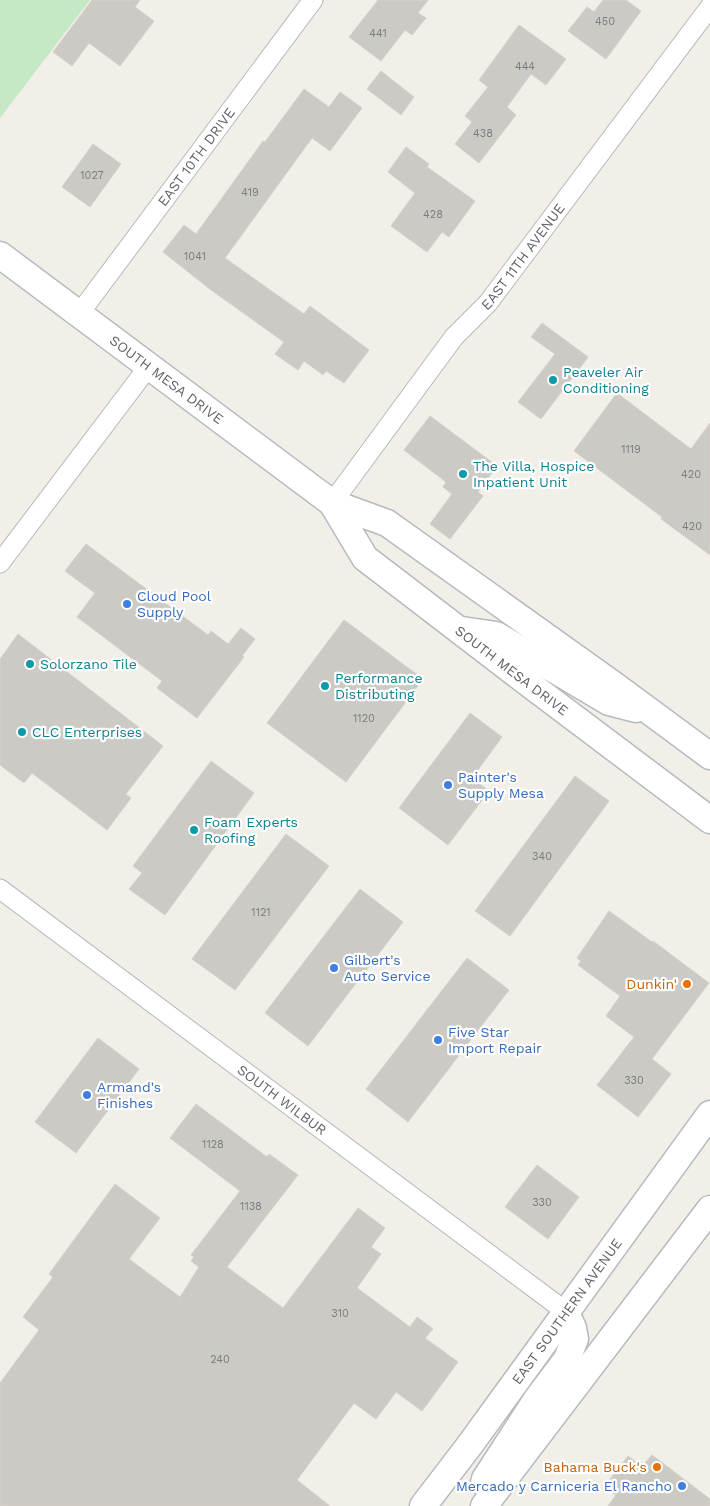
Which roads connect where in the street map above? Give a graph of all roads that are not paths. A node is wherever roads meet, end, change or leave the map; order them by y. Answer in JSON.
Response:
{"nodes":[{"id":1,"x":313,"y":0,"type":"edge"},
{"id":2,"x":710,"y":7,"type":"edge"},
{"id":3,"x":0,"y":255,"type":"edge"},
{"id":4,"x":79,"y":314,"type":"junction"},
{"id":5,"x":149,"y":366,"type":"junction"},
{"id":6,"x":332,"y":503,"type":"junction"},
{"id":7,"x":0,"y":563,"type":"edge"},
{"id":8,"x":458,"y":630,"type":"junction"},
{"id":9,"x":652,"y":713,"type":"junction"},
{"id":10,"x":710,"y":756,"type":"edge"},
{"id":11,"x":710,"y":820,"type":"edge"},
{"id":12,"x":0,"y":889,"type":"edge"},
{"id":13,"x":710,"y":1114,"type":"edge"},
{"id":14,"x":710,"y":1209,"type":"edge"},
{"id":15,"x":565,"y":1311,"type":"junction"},
{"id":16,"x":423,"y":1506,"type":"edge"},
{"id":17,"x":482,"y":1506,"type":"edge"}],
"edges":[{"from":1,"to":4,"type":"street","name":"EAST 10TH DRIVE"},
{"from":2,"to":6,"type":"street","name":"EAST 11TH AVENUE"},
{"from":3,"to":4,"type":"main road","name":"SOUTH MESA DRIVE"},
{"from":4,"to":5,"type":"main road","name":"SOUTH MESA DRIVE"},
{"from":5,"to":6,"type":"main road","name":"SOUTH MESA DRIVE"},
{"from":5,"to":7,"type":"street"},
{"from":6,"to":8,"type":"main road","name":"SOUTH MESA DRIVE"},
{"from":6,"to":9,"type":"main road","name":"SOUTH MESA DRIVE"},
{"from":8,"to":9,"type":"main road"},
{"from":8,"to":11,"type":"main road","name":"SOUTH MESA DRIVE"},
{"from":9,"to":10,"type":"main road","name":"SOUTH MESA DRIVE"},
{"from":12,"to":15,"type":"street","name":"SOUTH WILBUR"},
{"from":13,"to":15,"type":"main road","name":"EAST SOUTHERN AVENUE"},
{"from":14,"to":17,"type":"main road"},
{"from":15,"to":16,"type":"main road","name":"EAST SOUTHERN AVENUE"},
{"from":15,"to":17,"type":"main road"}]}
